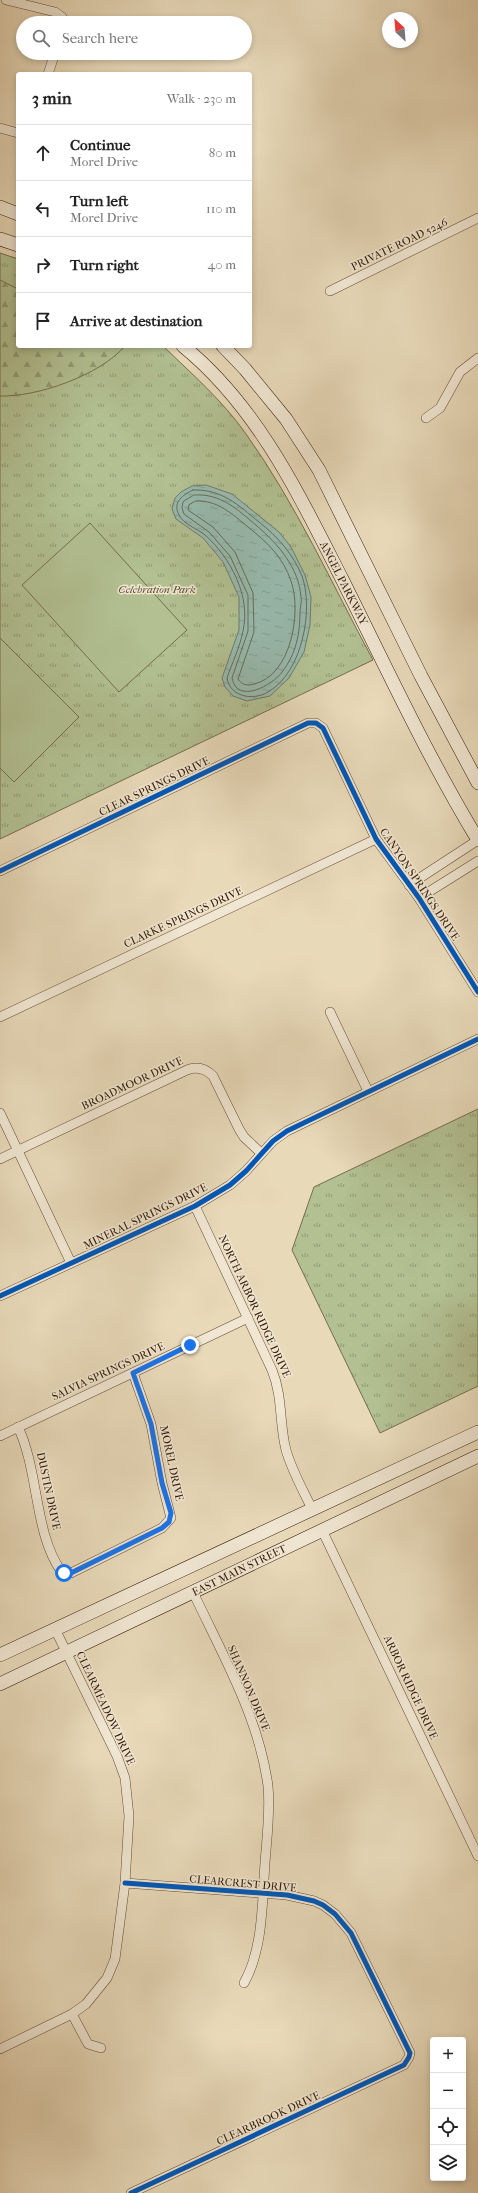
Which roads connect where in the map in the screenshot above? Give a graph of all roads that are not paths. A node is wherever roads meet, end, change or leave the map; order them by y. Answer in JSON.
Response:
{"nodes":[{"id":1,"x":6,"y":0,"type":"edge"},
{"id":2,"x":61,"y":16,"type":"edge"},
{"id":3,"x":53,"y":60,"type":"edge"},
{"id":4,"x":49,"y":72,"type":"edge"},
{"id":5,"x":0,"y":128,"type":"edge"},
{"id":6,"x":16,"y":132,"type":"edge"},
{"id":7,"x":0,"y":208,"type":"edge"},
{"id":8,"x":16,"y":213,"type":"edge"},
{"id":9,"x":478,"y":218,"type":"edge"},
{"id":10,"x":0,"y":238,"type":"edge"},
{"id":11,"x":16,"y":244,"type":"edge"},
{"id":12,"x":330,"y":291,"type":"dead end"},
{"id":13,"x":185,"y":348,"type":"edge"},
{"id":14,"x":225,"y":348,"type":"edge"},
{"id":15,"x":478,"y":358,"type":"edge"},
{"id":16,"x":426,"y":418,"type":"dead end"},
{"id":17,"x":316,"y":723,"type":"joint"},
{"id":18,"x":478,"y":783,"type":"edge"},
{"id":19,"x":376,"y":838,"type":"junction"},
{"id":20,"x":478,"y":840,"type":"edge"},
{"id":21,"x":478,"y":861,"type":"edge"},
{"id":22,"x":0,"y":871,"type":"edge"},
{"id":23,"x":409,"y":885,"type":"junction"},
{"id":24,"x":419,"y":898,"type":"junction"},
{"id":25,"x":478,"y":992,"type":"edge"},
{"id":26,"x":330,"y":1012,"type":"dead end"},
{"id":27,"x":0,"y":1017,"type":"edge"},
{"id":28,"x":478,"y":1039,"type":"edge"},
{"id":29,"x":368,"y":1092,"type":"junction"},
{"id":30,"x":0,"y":1113,"type":"edge"},
{"id":31,"x":18,"y":1151,"type":"junction"},
{"id":32,"x":261,"y":1153,"type":"junction"},
{"id":33,"x":0,"y":1159,"type":"edge"},
{"id":34,"x":195,"y":1206,"type":"junction"},
{"id":35,"x":71,"y":1263,"type":"junction"},
{"id":36,"x":0,"y":1296,"type":"edge"},
{"id":37,"x":248,"y":1318,"type":"junction"},
{"id":38,"x":133,"y":1373,"type":"junction"},
{"id":39,"x":18,"y":1427,"type":"junction"},
{"id":40,"x":478,"y":1432,"type":"edge"},
{"id":41,"x":0,"y":1436,"type":"edge"},
{"id":42,"x":478,"y":1456,"type":"edge"},
{"id":43,"x":312,"y":1509,"type":"junction"},
{"id":44,"x":322,"y":1530,"type":"junction"},
{"id":45,"x":71,"y":1573,"type":"joint"},
{"id":46,"x":193,"y":1592,"type":"junction"},
{"id":47,"x":56,"y":1629,"type":"junction"},
{"id":48,"x":66,"y":1652,"type":"junction"},
{"id":49,"x":0,"y":1655,"type":"edge"},
{"id":50,"x":0,"y":1684,"type":"edge"},
{"id":51,"x":478,"y":1856,"type":"edge"},
{"id":52,"x":125,"y":1883,"type":"junction"},
{"id":53,"x":263,"y":1894,"type":"junction"},
{"id":54,"x":244,"y":1983,"type":"dead end"},
{"id":55,"x":72,"y":2014,"type":"junction"},
{"id":56,"x":101,"y":2048,"type":"dead end"},
{"id":57,"x":0,"y":2049,"type":"edge"},
{"id":58,"x":409,"y":2057,"type":"joint"},
{"id":59,"x":132,"y":2193,"type":"edge"}],
"edges":[{"from":1,"to":2,"type":"street"},
{"from":3,"to":4,"type":"street"},
{"from":5,"to":6,"type":"street"},
{"from":7,"to":8,"type":"main road"},
{"from":9,"to":12,"type":"street","name":"PRIVATE ROAD 5246"},
{"from":10,"to":11,"type":"main road"},
{"from":13,"to":20,"type":"main road","name":"ANGEL PARKWAY"},
{"from":14,"to":18,"type":"main road"},
{"from":15,"to":16,"type":"street"},
{"from":17,"to":19,"type":"street","name":"CANYON SPRINGS DRIVE"},
{"from":17,"to":22,"type":"street","name":"CLEAR SPRINGS DRIVE"},
{"from":19,"to":23,"type":"street","name":"CANYON SPRINGS DRIVE"},
{"from":19,"to":27,"type":"street","name":"CLARKE SPRINGS DRIVE"},
{"from":20,"to":23,"type":"street"},
{"from":21,"to":24,"type":"street"},
{"from":23,"to":24,"type":"street","name":"CANYON SPRINGS DRIVE"},
{"from":24,"to":25,"type":"street","name":"CANYON SPRINGS DRIVE"},
{"from":26,"to":29,"type":"street"},
{"from":28,"to":29,"type":"street","name":"MINERAL SPRINGS DRIVE"},
{"from":29,"to":32,"type":"street","name":"MINERAL SPRINGS DRIVE"},
{"from":30,"to":31,"type":"street"},
{"from":31,"to":32,"type":"street","name":"BROADMOOR DRIVE"},
{"from":31,"to":33,"type":"street","name":"BROADMOOR DRIVE"},
{"from":31,"to":35,"type":"street"},
{"from":32,"to":34,"type":"street","name":"MINERAL SPRINGS DRIVE"},
{"from":34,"to":35,"type":"street","name":"MINERAL SPRINGS DRIVE"},
{"from":34,"to":37,"type":"street","name":"NORTH ARBOR RIDGE DRIVE"},
{"from":35,"to":36,"type":"street","name":"MINERAL SPRINGS DRIVE"},
{"from":37,"to":38,"type":"street","name":"SALVIA SPRINGS DRIVE"},
{"from":37,"to":43,"type":"street","name":"NORTH ARBOR RIDGE DRIVE"},
{"from":38,"to":39,"type":"street","name":"SALVIA SPRINGS DRIVE"},
{"from":38,"to":45,"type":"street","name":"MOREL DRIVE"},
{"from":39,"to":41,"type":"street","name":"SALVIA SPRINGS DRIVE"},
{"from":39,"to":45,"type":"street","name":"DUSTIN DRIVE"},
{"from":40,"to":43,"type":"main road","name":"EAST MAIN STREET"},
{"from":42,"to":44,"type":"main road","name":"EAST MAIN STREET"},
{"from":43,"to":44,"type":"main road"},
{"from":43,"to":47,"type":"main road","name":"EAST MAIN STREET"},
{"from":44,"to":46,"type":"main road","name":"EAST MAIN STREET"},
{"from":44,"to":51,"type":"street","name":"ARBOR RIDGE DRIVE"},
{"from":46,"to":48,"type":"main road","name":"EAST MAIN STREET"},
{"from":46,"to":53,"type":"street","name":"SHANNON DRIVE"},
{"from":47,"to":48,"type":"street","name":"CLEARMEADOW DRIVE"},
{"from":47,"to":49,"type":"main road","name":"EAST MAIN STREET"},
{"from":48,"to":50,"type":"main road","name":"EAST MAIN STREET"},
{"from":48,"to":52,"type":"street","name":"CLEARMEADOW DRIVE"},
{"from":52,"to":53,"type":"street","name":"CLEARCREST DRIVE"},
{"from":52,"to":55,"type":"street","name":"CLEARMEADOW DRIVE"},
{"from":53,"to":54,"type":"street","name":"SHANNON DRIVE"},
{"from":53,"to":58,"type":"street","name":"CLEARCREST DRIVE"},
{"from":55,"to":56,"type":"street"},
{"from":55,"to":57,"type":"street","name":"CLEARMEADOW DRIVE"},
{"from":58,"to":59,"type":"street","name":"CLEARBROOK DRIVE"}]}
